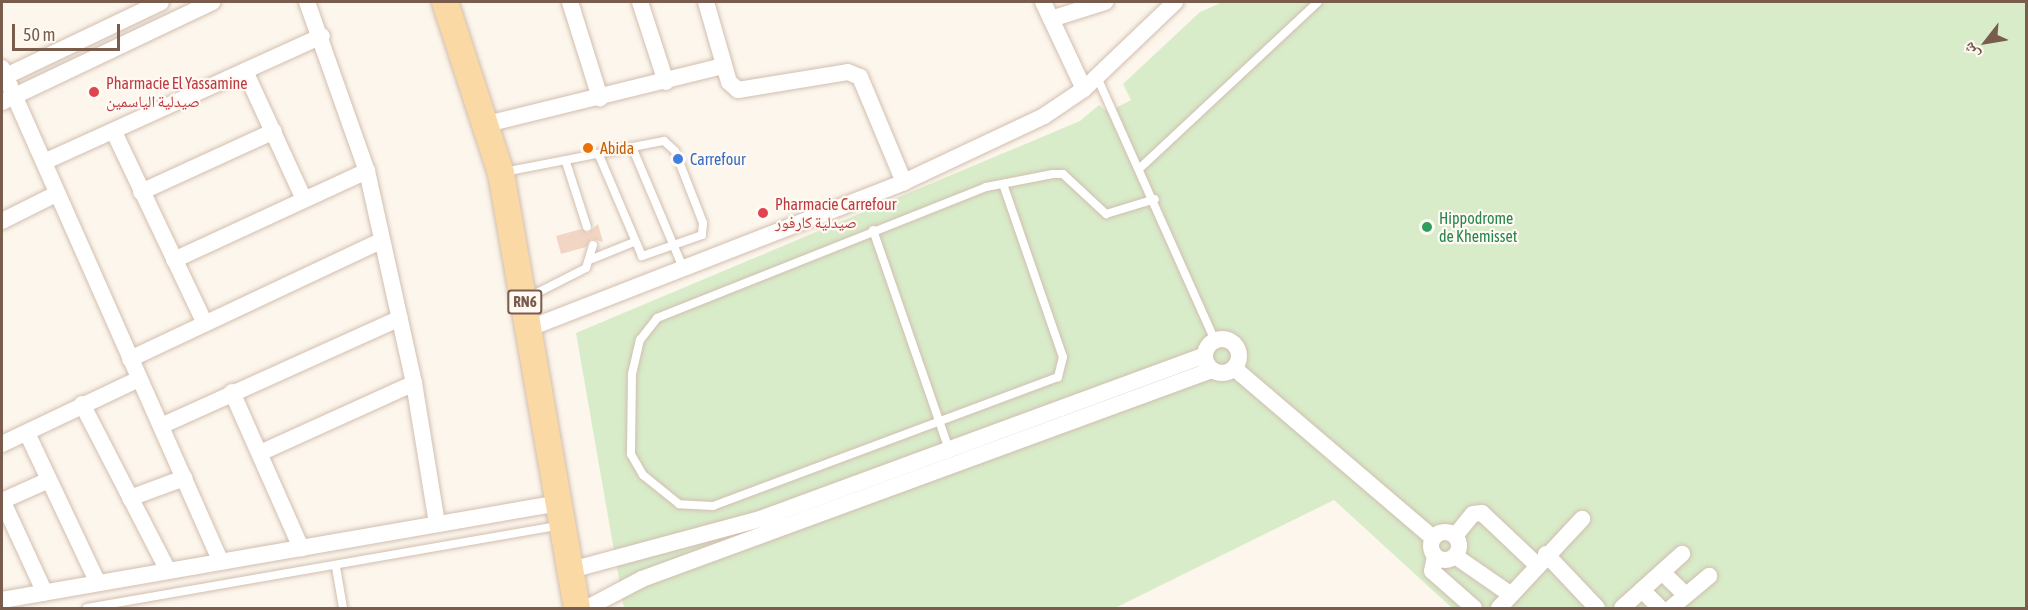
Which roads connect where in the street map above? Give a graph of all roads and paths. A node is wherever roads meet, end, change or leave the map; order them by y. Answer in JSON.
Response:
{"nodes":[{"id":1,"x":161,"y":2,"type":"edge"},
{"id":2,"x":213,"y":2,"type":"edge"},
{"id":3,"x":307,"y":2,"type":"edge"},
{"id":4,"x":445,"y":2,"type":"edge"},
{"id":5,"x":570,"y":2,"type":"edge"},
{"id":6,"x":640,"y":2,"type":"edge"},
{"id":7,"x":706,"y":2,"type":"edge"},
{"id":8,"x":1043,"y":2,"type":"edge"},
{"id":9,"x":1105,"y":2,"type":"edge"},
{"id":10,"x":1175,"y":2,"type":"edge"},
{"id":11,"x":1318,"y":2,"type":"edge"},
{"id":12,"x":1051,"y":19,"type":"junction"},
{"id":13,"x":322,"y":36,"type":"junction"},
{"id":14,"x":724,"y":66,"type":"junction"},
{"id":15,"x":245,"y":70,"type":"junction"},
{"id":16,"x":3,"y":74,"type":"edge"},
{"id":17,"x":1097,"y":76,"type":"junction"},
{"id":18,"x":666,"y":82,"type":"junction"},
{"id":19,"x":1084,"y":89,"type":"junction"},
{"id":20,"x":600,"y":98,"type":"junction"},
{"id":21,"x":7,"y":99,"type":"edge"},
{"id":22,"x":487,"y":124,"type":"junction"},
{"id":23,"x":274,"y":131,"type":"junction"},
{"id":24,"x":114,"y":132,"type":"junction"},
{"id":25,"x":632,"y":147,"type":"junction"},
{"id":26,"x":599,"y":155,"type":"junction"},
{"id":27,"x":44,"y":162,"type":"junction"},
{"id":28,"x":566,"y":162,"type":"junction"},
{"id":29,"x":1140,"y":168,"type":"junction"},
{"id":30,"x":367,"y":171,"type":"junction"},
{"id":31,"x":501,"y":173,"type":"junction"},
{"id":32,"x":904,"y":182,"type":"junction"},
{"id":33,"x":1003,"y":184,"type":"junction"},
{"id":34,"x":141,"y":192,"type":"junction"},
{"id":35,"x":56,"y":194,"type":"junction"},
{"id":36,"x":304,"y":199,"type":"junction"},
{"id":37,"x":1155,"y":199,"type":"junction"},
{"id":38,"x":2,"y":220,"type":"edge"},
{"id":39,"x":587,"y":227,"type":"dead end"},
{"id":40,"x":873,"y":230,"type":"junction"},
{"id":41,"x":381,"y":241,"type":"junction"},
{"id":42,"x":634,"y":242,"type":"junction"},
{"id":43,"x":592,"y":245,"type":"dead end"},
{"id":44,"x":674,"y":248,"type":"junction"},
{"id":45,"x":592,"y":259,"type":"junction"},
{"id":46,"x":174,"y":260,"type":"junction"},
{"id":47,"x":683,"y":268,"type":"junction"},
{"id":48,"x":525,"y":299,"type":"junction"},
{"id":49,"x":400,"y":318,"type":"junction"},
{"id":50,"x":205,"y":324,"type":"junction"},
{"id":51,"x":530,"y":328,"type":"junction"},
{"id":52,"x":1215,"y":341,"type":"junction"},
{"id":53,"x":130,"y":359,"type":"junction"},
{"id":54,"x":1209,"y":362,"type":"junction"},
{"id":55,"x":1233,"y":368,"type":"junction"},
{"id":56,"x":140,"y":379,"type":"junction"},
{"id":57,"x":414,"y":383,"type":"junction"},
{"id":58,"x":232,"y":392,"type":"junction"},
{"id":59,"x":82,"y":404,"type":"junction"},
{"id":60,"x":940,"y":422,"type":"junction"},
{"id":61,"x":161,"y":426,"type":"junction"},
{"id":62,"x":27,"y":432,"type":"junction"},
{"id":63,"x":2,"y":444,"type":"edge"},
{"id":64,"x":260,"y":453,"type":"junction"},
{"id":65,"x":951,"y":456,"type":"junction"},
{"id":66,"x":184,"y":478,"type":"junction"},
{"id":67,"x":50,"y":480,"type":"junction"},
{"id":68,"x":130,"y":498,"type":"junction"},
{"id":69,"x":2,"y":501,"type":"edge"},
{"id":70,"x":560,"y":514,"type":"junction"},
{"id":71,"x":1582,"y":519,"type":"dead end"},
{"id":72,"x":437,"y":524,"type":"junction"},
{"id":73,"x":1455,"y":536,"type":"junction"},
{"id":74,"x":1433,"y":538,"type":"junction"},
{"id":75,"x":301,"y":548,"type":"junction"},
{"id":76,"x":1682,"y":554,"type":"dead end"},
{"id":77,"x":1435,"y":556,"type":"junction"},
{"id":78,"x":1455,"y":556,"type":"junction"},
{"id":79,"x":1541,"y":559,"type":"junction"},
{"id":80,"x":220,"y":560,"type":"junction"},
{"id":81,"x":336,"y":567,"type":"junction"},
{"id":82,"x":167,"y":569,"type":"junction"},
{"id":83,"x":571,"y":570,"type":"junction"},
{"id":84,"x":1662,"y":572,"type":"junction"},
{"id":85,"x":1709,"y":576,"type":"dead end"},
{"id":86,"x":98,"y":583,"type":"junction"},
{"id":87,"x":1642,"y":590,"type":"junction"},
{"id":88,"x":45,"y":593,"type":"junction"},
{"id":89,"x":1510,"y":594,"type":"junction"},
{"id":90,"x":1686,"y":595,"type":"junction"},
{"id":91,"x":2,"y":600,"type":"edge"},
{"id":92,"x":87,"y":609,"type":"edge"},
{"id":93,"x":343,"y":609,"type":"edge"},
{"id":94,"x":577,"y":609,"type":"edge"},
{"id":95,"x":587,"y":609,"type":"edge"},
{"id":96,"x":1474,"y":609,"type":"edge"},
{"id":97,"x":1499,"y":609,"type":"edge"},
{"id":98,"x":1597,"y":609,"type":"edge"},
{"id":99,"x":1622,"y":609,"type":"edge"},
{"id":100,"x":1660,"y":609,"type":"edge"},
{"id":101,"x":1671,"y":609,"type":"edge"}],
"edges":[{"from":1,"to":16,"type":"street"},
{"from":2,"to":21,"type":"street"},
{"from":3,"to":13,"type":"street"},
{"from":4,"to":22,"type":"main road","number":"RN6"},
{"from":5,"to":20,"type":"street"},
{"from":6,"to":18,"type":"street"},
{"from":7,"to":14,"type":"street"},
{"from":8,"to":12,"type":"street"},
{"from":9,"to":12,"type":"street"},
{"from":10,"to":17,"type":"street"},
{"from":11,"to":29,"type":"lane"},
{"from":12,"to":19,"type":"street"},
{"from":13,"to":15,"type":"street"},
{"from":13,"to":30,"type":"street"},
{"from":14,"to":18,"type":"street"},
{"from":14,"to":32,"type":"street"},
{"from":15,"to":23,"type":"street"},
{"from":15,"to":24,"type":"street"},
{"from":16,"to":21,"type":"street"},
{"from":17,"to":19,"type":"street"},
{"from":17,"to":29,"type":"lane"},
{"from":18,"to":20,"type":"street"},
{"from":19,"to":32,"type":"street"},
{"from":20,"to":22,"type":"street"},
{"from":21,"to":27,"type":"street"},
{"from":22,"to":31,"type":"main road","number":"RN6"},
{"from":23,"to":34,"type":"street"},
{"from":23,"to":36,"type":"street"},
{"from":24,"to":27,"type":"street"},
{"from":24,"to":34,"type":"street"},
{"from":25,"to":26,"type":"lane"},
{"from":25,"to":44,"type":"lane"},
{"from":25,"to":44,"type":"lane"},
{"from":26,"to":28,"type":"lane"},
{"from":26,"to":42,"type":"lane"},
{"from":27,"to":35,"type":"street"},
{"from":28,"to":31,"type":"lane"},
{"from":28,"to":39,"type":"lane"},
{"from":29,"to":37,"type":"lane"},
{"from":30,"to":36,"type":"street"},
{"from":30,"to":41,"type":"street"},
{"from":31,"to":48,"type":"main road","number":"RN6"},
{"from":32,"to":47,"type":"street"},
{"from":33,"to":37,"type":"lane"},
{"from":33,"to":40,"type":"lane"},
{"from":33,"to":60,"type":"lane"},
{"from":34,"to":46,"type":"street"},
{"from":35,"to":38,"type":"street"},
{"from":35,"to":53,"type":"street"},
{"from":36,"to":46,"type":"street"},
{"from":37,"to":52,"type":"lane"},
{"from":40,"to":60,"type":"lane"},
{"from":40,"to":60,"type":"lane"},
{"from":41,"to":49,"type":"street"},
{"from":41,"to":50,"type":"street"},
{"from":42,"to":44,"type":"lane"},
{"from":42,"to":45,"type":"lane"},
{"from":43,"to":45,"type":"lane"},
{"from":44,"to":47,"type":"lane"},
{"from":45,"to":48,"type":"lane"},
{"from":46,"to":50,"type":"street"},
{"from":47,"to":51,"type":"street"},
{"from":48,"to":51,"type":"main road","number":"RN6"},
{"from":49,"to":57,"type":"street"},
{"from":49,"to":58,"type":"street"},
{"from":50,"to":53,"type":"street"},
{"from":51,"to":70,"type":"main road","number":"RN6"},
{"from":52,"to":54,"type":"street"},
{"from":52,"to":55,"type":"street"},
{"from":53,"to":56,"type":"street"},
{"from":54,"to":55,"type":"street"},
{"from":54,"to":65,"type":"street"},
{"from":55,"to":74,"type":"street"},
{"from":56,"to":59,"type":"street"},
{"from":56,"to":61,"type":"street"},
{"from":57,"to":64,"type":"street"},
{"from":57,"to":72,"type":"street"},
{"from":58,"to":61,"type":"street"},
{"from":58,"to":64,"type":"street"},
{"from":59,"to":62,"type":"street"},
{"from":59,"to":68,"type":"street"},
{"from":60,"to":65,"type":"lane"},
{"from":61,"to":66,"type":"street"},
{"from":62,"to":63,"type":"street"},
{"from":62,"to":67,"type":"street"},
{"from":64,"to":75,"type":"street"},
{"from":65,"to":83,"type":"street"},
{"from":65,"to":95,"type":"street"},
{"from":66,"to":68,"type":"street"},
{"from":66,"to":80,"type":"street"},
{"from":67,"to":69,"type":"street"},
{"from":67,"to":86,"type":"street"},
{"from":68,"to":82,"type":"street"},
{"from":69,"to":88,"type":"street"},
{"from":70,"to":72,"type":"street"},
{"from":70,"to":81,"type":"lane"},
{"from":70,"to":83,"type":"main road","number":"RN6"},
{"from":71,"to":79,"type":"street"},
{"from":72,"to":75,"type":"street"},
{"from":73,"to":74,"type":"street"},
{"from":73,"to":78,"type":"street"},
{"from":73,"to":79,"type":"street"},
{"from":74,"to":77,"type":"street"},
{"from":75,"to":80,"type":"street"},
{"from":76,"to":84,"type":"street"},
{"from":77,"to":78,"type":"street"},
{"from":77,"to":96,"type":"street"},
{"from":78,"to":89,"type":"street"},
{"from":79,"to":89,"type":"street"},
{"from":79,"to":98,"type":"street"},
{"from":80,"to":82,"type":"street"},
{"from":81,"to":92,"type":"lane"},
{"from":81,"to":93,"type":"lane"},
{"from":82,"to":86,"type":"street"},
{"from":83,"to":94,"type":"main road","number":"RN6"},
{"from":84,"to":87,"type":"street"},
{"from":84,"to":90,"type":"street"},
{"from":85,"to":90,"type":"street"},
{"from":86,"to":88,"type":"street"},
{"from":87,"to":99,"type":"street"},
{"from":87,"to":100,"type":"street"},
{"from":88,"to":91,"type":"street"},
{"from":89,"to":97,"type":"street"},
{"from":90,"to":101,"type":"street"}]}
